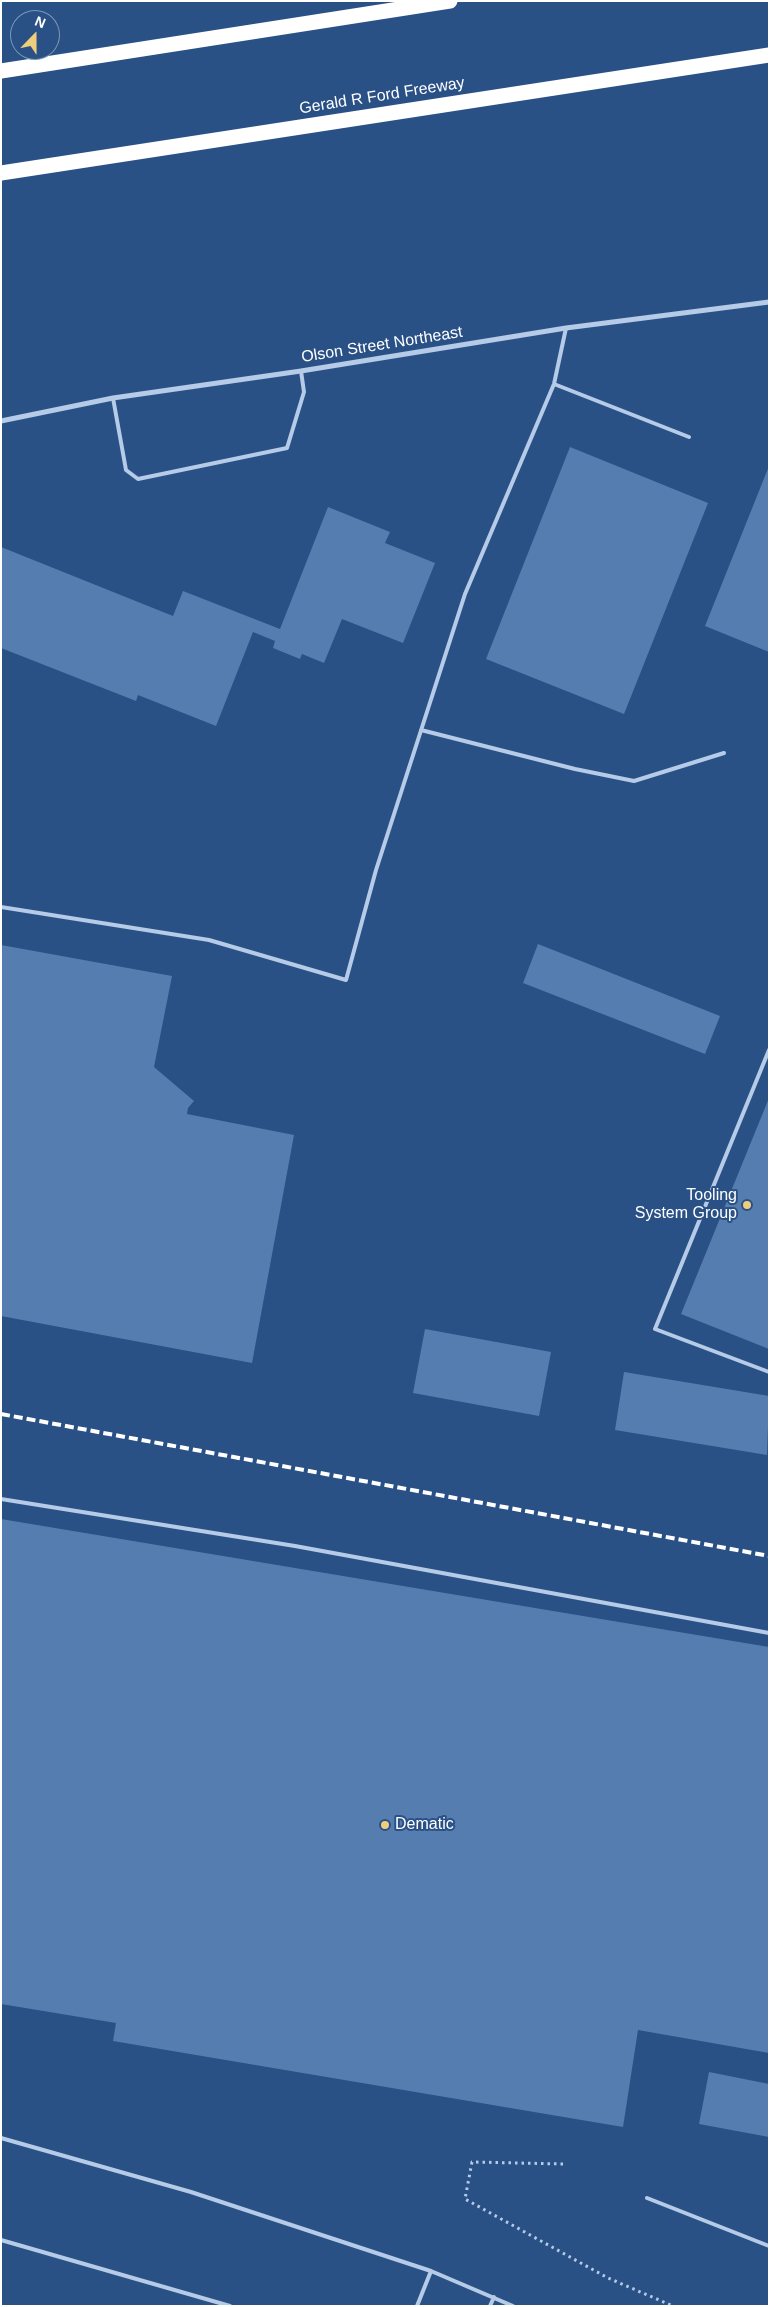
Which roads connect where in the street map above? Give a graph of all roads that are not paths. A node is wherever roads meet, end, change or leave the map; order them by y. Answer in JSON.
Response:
{"nodes":[{"id":1,"x":450,"y":1,"type":"edge"},
{"id":2,"x":769,"y":55,"type":"edge"},
{"id":3,"x":1,"y":71,"type":"edge"},
{"id":4,"x":1,"y":173,"type":"edge"},
{"id":5,"x":769,"y":302,"type":"edge"},
{"id":6,"x":566,"y":328,"type":"junction"},
{"id":7,"x":301,"y":371,"type":"junction"},
{"id":8,"x":554,"y":384,"type":"junction"},
{"id":9,"x":112,"y":398,"type":"junction"},
{"id":10,"x":1,"y":421,"type":"edge"},
{"id":11,"x":689,"y":437,"type":"dead end"},
{"id":12,"x":422,"y":730,"type":"junction"},
{"id":13,"x":724,"y":752,"type":"dead end"},
{"id":14,"x":1,"y":907,"type":"edge"},
{"id":15,"x":769,"y":1050,"type":"edge"},
{"id":16,"x":769,"y":1372,"type":"edge"},
{"id":17,"x":1,"y":1499,"type":"edge"},
{"id":18,"x":769,"y":1633,"type":"edge"},
{"id":19,"x":1,"y":2138,"type":"edge"},
{"id":20,"x":647,"y":2198,"type":"dead end"},
{"id":21,"x":1,"y":2240,"type":"edge"},
{"id":22,"x":769,"y":2246,"type":"edge"},
{"id":23,"x":431,"y":2271,"type":"junction"},
{"id":24,"x":494,"y":2297,"type":"junction"},
{"id":25,"x":230,"y":2306,"type":"edge"},
{"id":26,"x":417,"y":2306,"type":"edge"},
{"id":27,"x":490,"y":2306,"type":"edge"},
{"id":28,"x":513,"y":2306,"type":"edge"}],
"edges":[{"from":1,"to":3,"type":"highway"},
{"from":2,"to":4,"type":"highway","name":"Gerald R Ford Freeway"},
{"from":5,"to":6,"type":"street","name":"Olson Street Northeast"},
{"from":6,"to":7,"type":"street","name":"Olson Street Northeast"},
{"from":6,"to":8,"type":"lane"},
{"from":7,"to":9,"type":"street","name":"Olson Street Northeast"},
{"from":7,"to":9,"type":"lane"},
{"from":8,"to":11,"type":"lane"},
{"from":8,"to":12,"type":"lane"},
{"from":9,"to":10,"type":"street","name":"Olson Street Northeast"},
{"from":12,"to":13,"type":"lane"},
{"from":12,"to":14,"type":"lane"},
{"from":15,"to":16,"type":"lane"},
{"from":17,"to":18,"type":"lane"},
{"from":19,"to":23,"type":"lane"},
{"from":20,"to":22,"type":"lane"},
{"from":21,"to":25,"type":"lane"},
{"from":23,"to":24,"type":"lane"},
{"from":23,"to":26,"type":"lane"},
{"from":24,"to":27,"type":"lane"},
{"from":24,"to":28,"type":"lane"}]}
